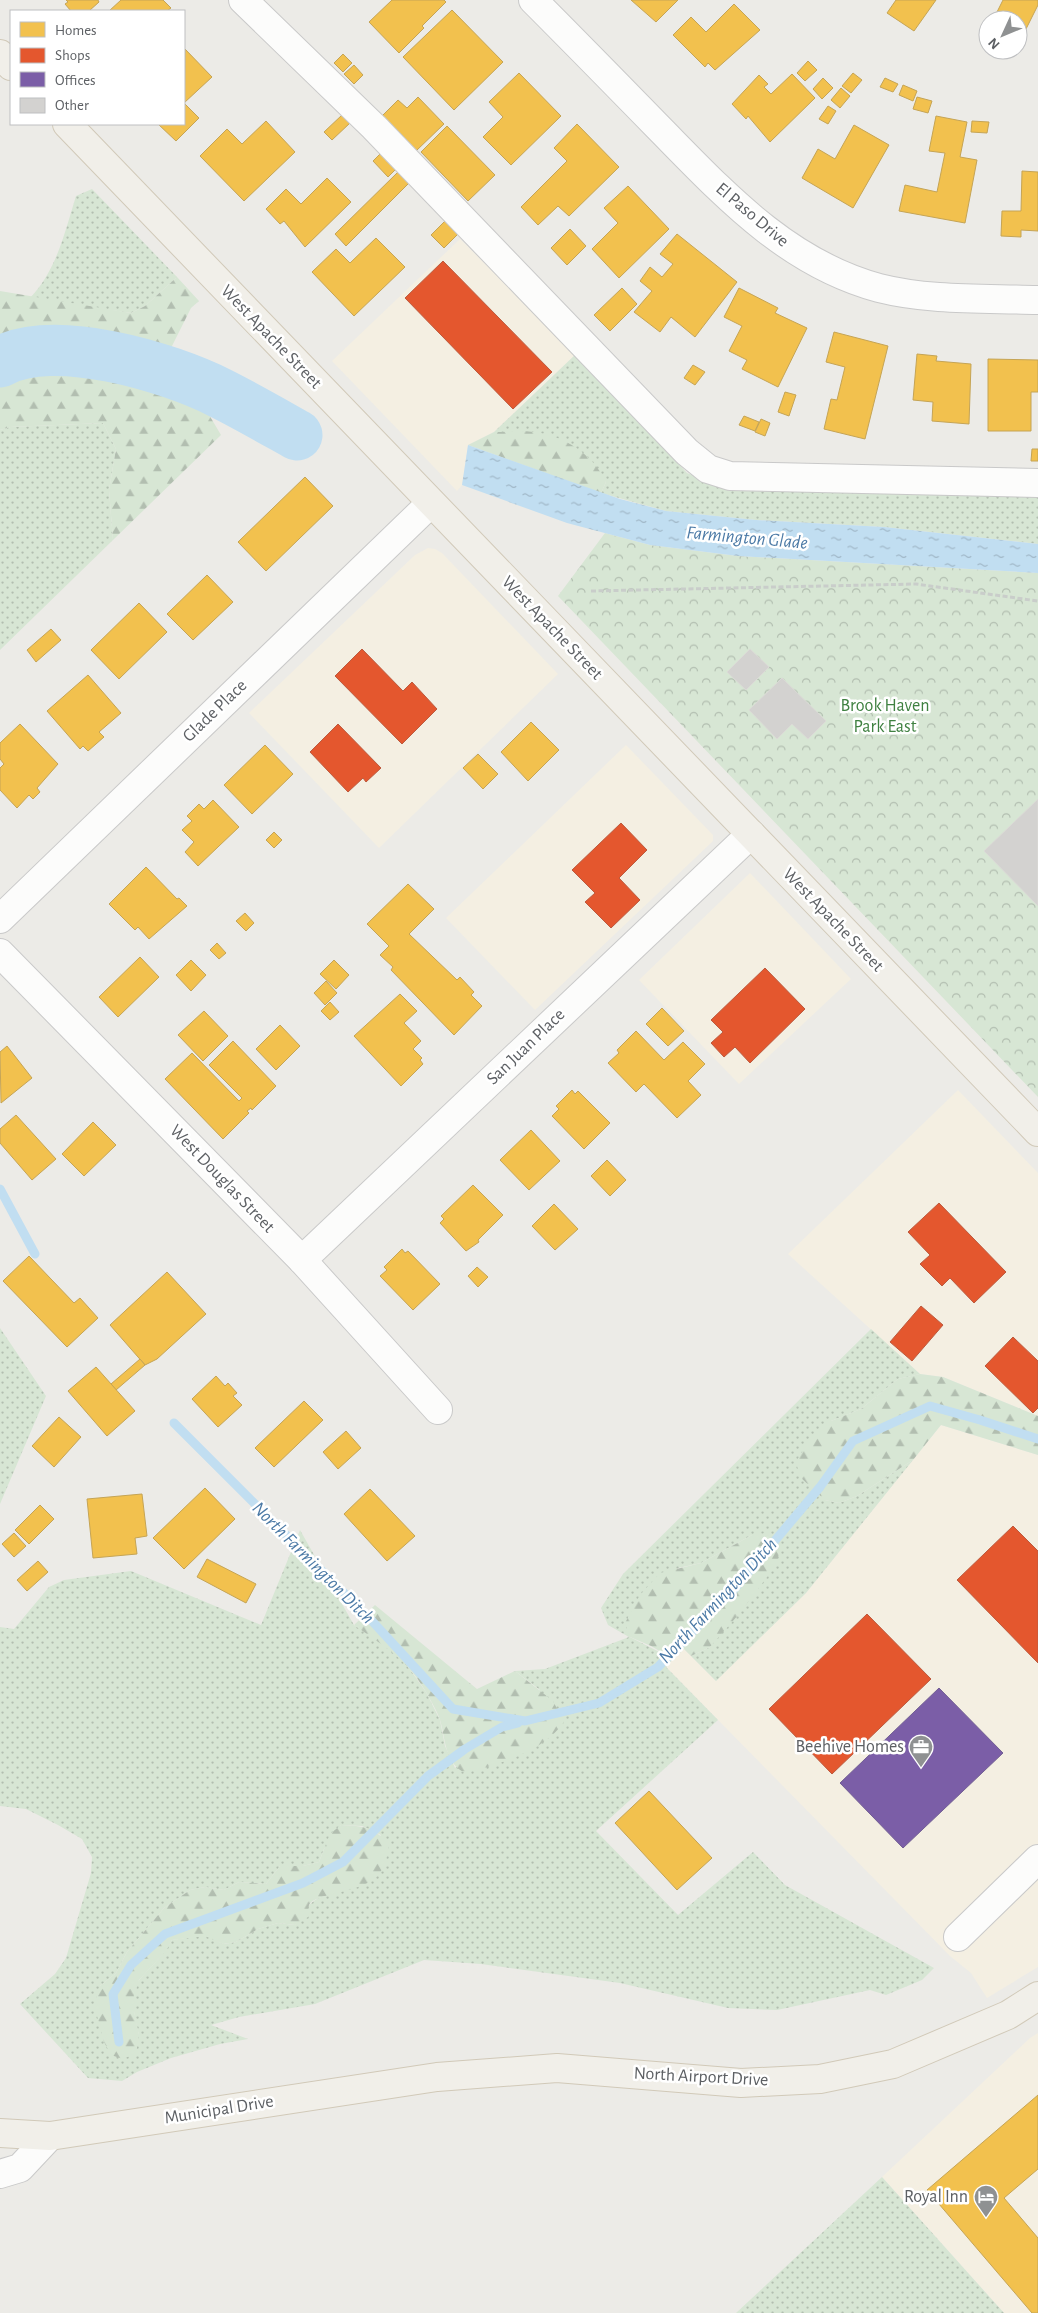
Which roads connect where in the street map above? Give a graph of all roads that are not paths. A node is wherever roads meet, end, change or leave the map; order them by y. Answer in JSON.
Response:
{"nodes":[{"id":1,"x":244,"y":0,"type":"edge"},
{"id":2,"x":533,"y":0,"type":"edge"},
{"id":3,"x":0,"y":54,"type":"edge"},
{"id":4,"x":10,"y":65,"type":"edge"},
{"id":5,"x":68,"y":125,"type":"edge"},
{"id":6,"x":1038,"y":300,"type":"edge"},
{"id":7,"x":1038,"y":483,"type":"edge"},
{"id":8,"x":431,"y":503,"type":"junction"},
{"id":9,"x":750,"y":834,"type":"junction"},
{"id":10,"x":0,"y":919,"type":"edge"},
{"id":11,"x":0,"y":953,"type":"edge"},
{"id":12,"x":1038,"y":1132,"type":"edge"},
{"id":13,"x":302,"y":1260,"type":"junction"},
{"id":14,"x":438,"y":1410,"type":"dead end"},
{"id":15,"x":1038,"y":1859,"type":"edge"},
{"id":16,"x":958,"y":1937,"type":"dead end"},
{"id":17,"x":1038,"y":1996,"type":"edge"},
{"id":18,"x":437,"y":2077,"type":"joint"},
{"id":19,"x":0,"y":2133,"type":"edge"},
{"id":20,"x":50,"y":2136,"type":"junction"},
{"id":21,"x":0,"y":2174,"type":"edge"}],
"edges":[{"from":1,"to":7,"type":"street"},
{"from":2,"to":6,"type":"street","name":"El Paso Drive"},
{"from":3,"to":4,"type":"main road"},
{"from":5,"to":8,"type":"main road","name":"West Apache Street"},
{"from":8,"to":9,"type":"main road","name":"West Apache Street"},
{"from":8,"to":10,"type":"street","name":"Glade Place"},
{"from":9,"to":12,"type":"main road","name":"West Apache Street"},
{"from":9,"to":13,"type":"street","name":"San Juan Place"},
{"from":11,"to":13,"type":"street","name":"West Douglas Street"},
{"from":13,"to":14,"type":"street","name":"West Douglas Street"},
{"from":15,"to":16,"type":"street"},
{"from":17,"to":18,"type":"main road","name":"North Airport Drive"},
{"from":18,"to":20,"type":"main road","name":"Municipal Drive"},
{"from":19,"to":20,"type":"main road","name":"Municipal Drive"},
{"from":20,"to":21,"type":"street"}]}
